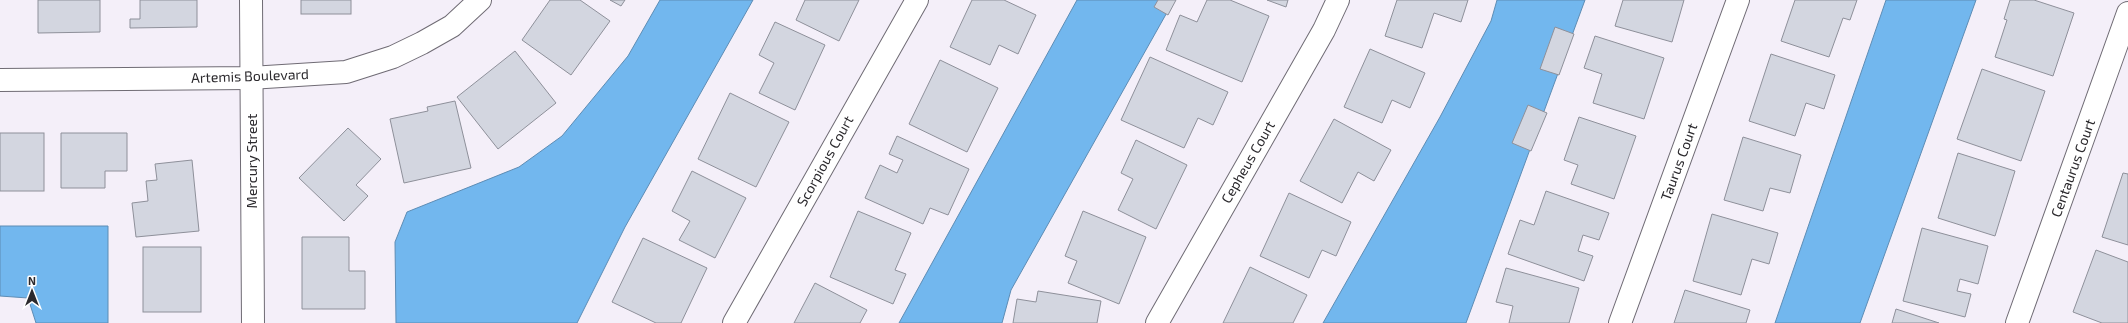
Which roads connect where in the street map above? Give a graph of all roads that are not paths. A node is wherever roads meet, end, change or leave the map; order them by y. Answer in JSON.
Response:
{"nodes":[{"id":1,"x":251,"y":0,"type":"edge"},
{"id":2,"x":480,"y":0,"type":"edge"},
{"id":3,"x":917,"y":0,"type":"edge"},
{"id":4,"x":1338,"y":0,"type":"edge"},
{"id":5,"x":1738,"y":0,"type":"edge"},
{"id":6,"x":2128,"y":13,"type":"edge"},
{"id":7,"x":251,"y":78,"type":"junction"},
{"id":8,"x":0,"y":80,"type":"edge"},
{"id":9,"x":253,"y":323,"type":"edge"},
{"id":10,"x":734,"y":323,"type":"edge"},
{"id":11,"x":1156,"y":323,"type":"edge"},
{"id":12,"x":1620,"y":323,"type":"edge"},
{"id":13,"x":2017,"y":323,"type":"edge"}],
"edges":[{"from":1,"to":7,"type":"street","name":"Mercury Street"},
{"from":2,"to":7,"type":"street","name":"Artemis Boulevard"},
{"from":3,"to":10,"type":"street","name":"Scorpious Court"},
{"from":4,"to":11,"type":"street","name":"Cepheus Court"},
{"from":5,"to":12,"type":"street","name":"Taurus Court"},
{"from":6,"to":13,"type":"street","name":"Centaurus Court"},
{"from":7,"to":8,"type":"street","name":"Artemis Boulevard"},
{"from":7,"to":9,"type":"street","name":"Mercury Street"}]}
